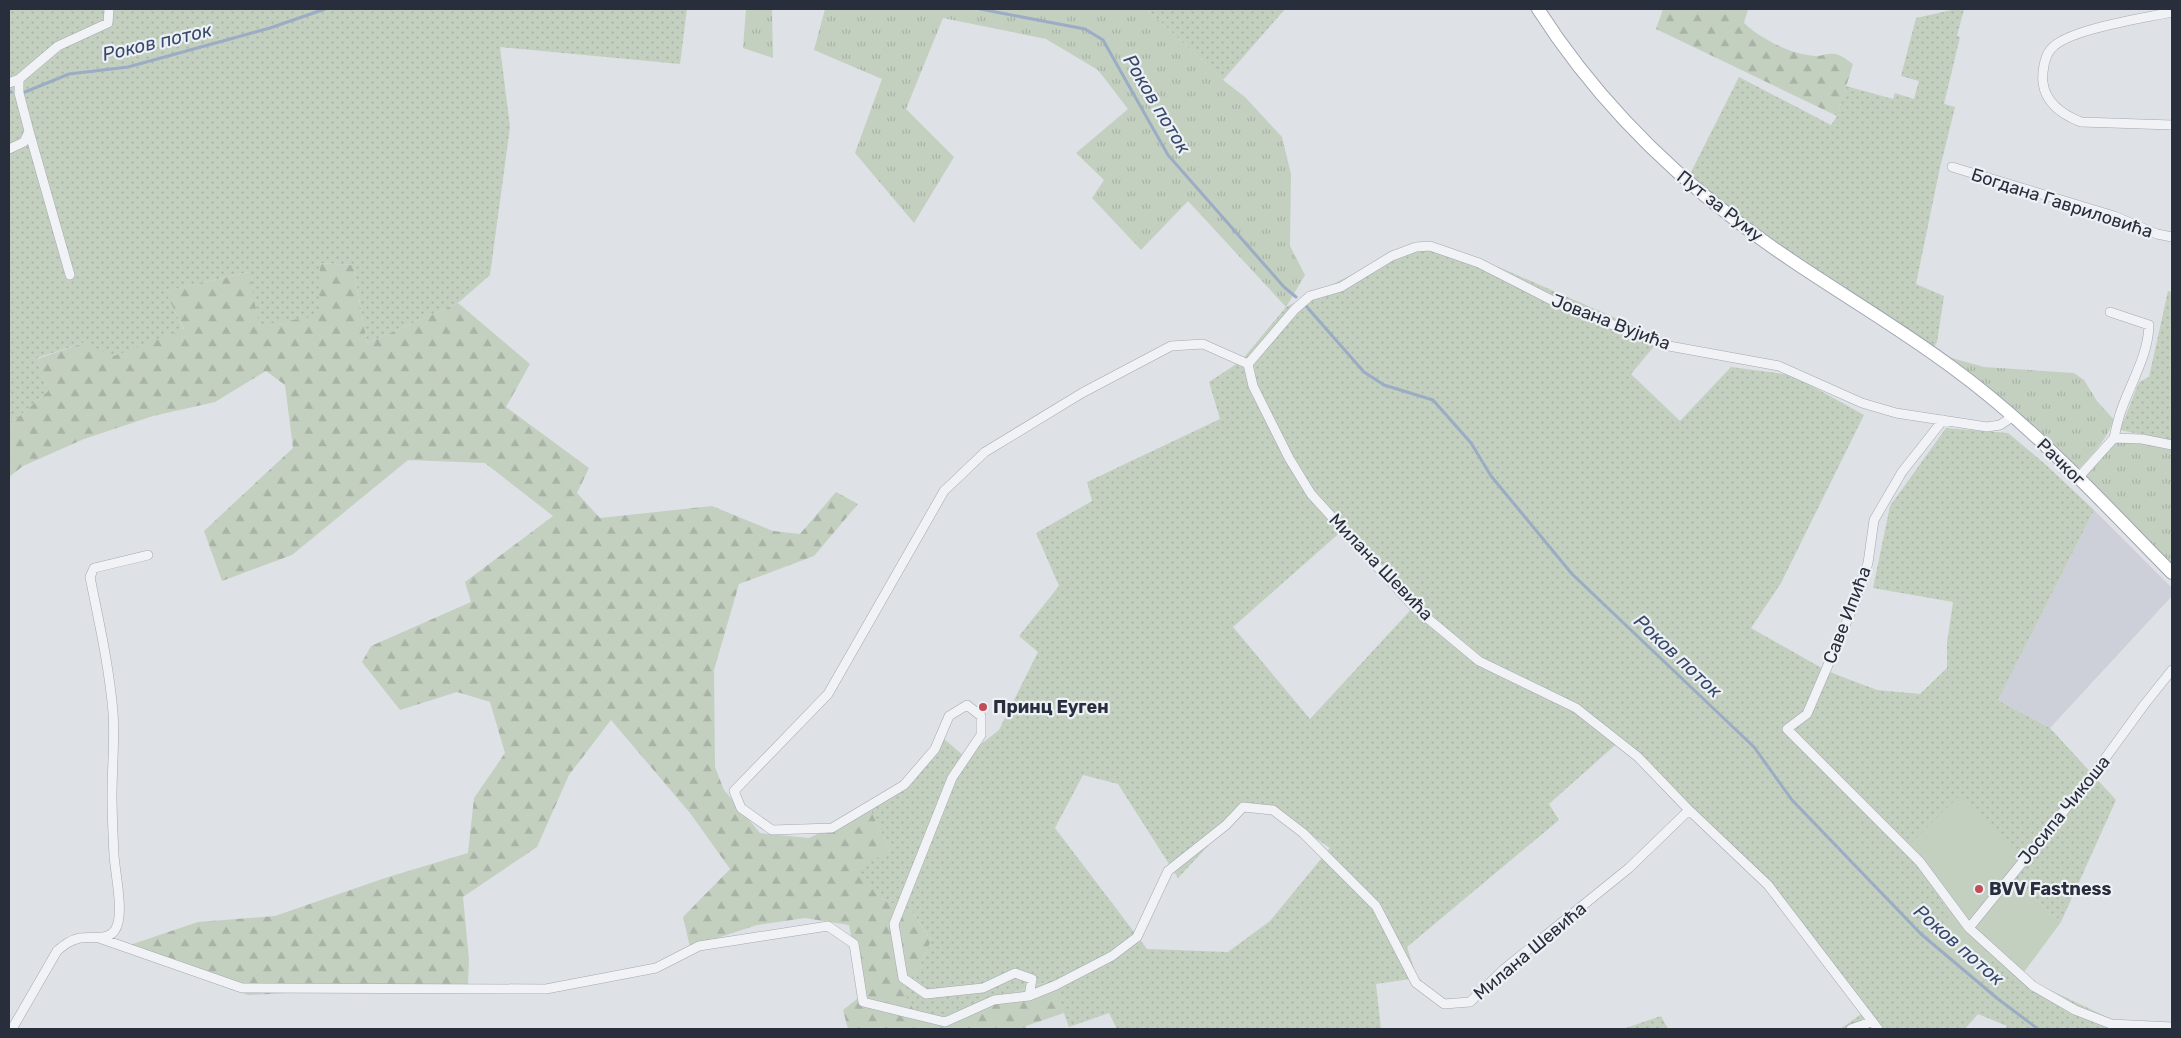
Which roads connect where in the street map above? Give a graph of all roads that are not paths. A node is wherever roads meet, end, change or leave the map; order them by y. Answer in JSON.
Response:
{"nodes":[{"id":1,"x":109,"y":9,"type":"edge"},
{"id":2,"x":1538,"y":9,"type":"edge"},
{"id":3,"x":2172,"y":12,"type":"edge"},
{"id":4,"x":19,"y":79,"type":"junction"},
{"id":5,"x":9,"y":83,"type":"edge"},
{"id":6,"x":2172,"y":125,"type":"edge"},
{"id":7,"x":29,"y":131,"type":"junction"},
{"id":8,"x":9,"y":149,"type":"edge"},
{"id":9,"x":1952,"y":167,"type":"dead end"},
{"id":10,"x":2172,"y":237,"type":"edge"},
{"id":11,"x":70,"y":275,"type":"dead end"},
{"id":12,"x":2110,"y":312,"type":"dead end"},
{"id":13,"x":1942,"y":360,"type":"joint"},
{"id":14,"x":1248,"y":364,"type":"junction"},
{"id":15,"x":2012,"y":417,"type":"junction"},
{"id":16,"x":1943,"y":420,"type":"junction"},
{"id":17,"x":2114,"y":438,"type":"junction"},
{"id":18,"x":2172,"y":445,"type":"edge"},
{"id":19,"x":2078,"y":478,"type":"junction"},
{"id":20,"x":148,"y":555,"type":"dead end"},
{"id":21,"x":2172,"y":573,"type":"edge"},
{"id":22,"x":2172,"y":670,"type":"edge"},
{"id":23,"x":1689,"y":810,"type":"junction"},
{"id":24,"x":1969,"y":928,"type":"junction"},
{"id":25,"x":100,"y":938,"type":"junction"},
{"id":26,"x":1029,"y":996,"type":"junction"},
{"id":27,"x":1871,"y":1022,"type":"junction"},
{"id":28,"x":2172,"y":1027,"type":"edge"},
{"id":29,"x":12,"y":1029,"type":"edge"},
{"id":30,"x":1851,"y":1029,"type":"edge"},
{"id":31,"x":1878,"y":1029,"type":"edge"}],
"edges":[{"from":1,"to":4,"type":"street"},
{"from":2,"to":13,"type":"main road","name":"Пут за Руму"},
{"from":3,"to":6,"type":"street"},
{"from":4,"to":5,"type":"street"},
{"from":4,"to":7,"type":"street"},
{"from":7,"to":8,"type":"street"},
{"from":7,"to":11,"type":"street"},
{"from":9,"to":10,"type":"street","name":"Богдана Гавриловића"},
{"from":12,"to":17,"type":"street"},
{"from":13,"to":15,"type":"main road","name":"Рачког"},
{"from":14,"to":16,"type":"street","name":"Јована Вујића"},
{"from":14,"to":23,"type":"street","name":"Милана Шевића"},
{"from":14,"to":26,"type":"street"},
{"from":15,"to":16,"type":"street","name":"Јована Вујића"},
{"from":15,"to":19,"type":"main road","name":"Рачког"},
{"from":16,"to":24,"type":"street","name":"Саве Ипића"},
{"from":17,"to":18,"type":"street"},
{"from":17,"to":19,"type":"street"},
{"from":19,"to":21,"type":"main road","name":"Рачког"},
{"from":20,"to":25,"type":"street"},
{"from":22,"to":24,"type":"street","name":"Јосипа Чикоша"},
{"from":23,"to":26,"type":"street","name":"Милана Шевића"},
{"from":23,"to":27,"type":"street","name":"Милана Шевића"},
{"from":24,"to":28,"type":"street"},
{"from":25,"to":26,"type":"street","name":"Милана Шевића"},
{"from":25,"to":29,"type":"street"},
{"from":27,"to":30,"type":"street"},
{"from":27,"to":31,"type":"street","name":"Милана Шевића"}]}
